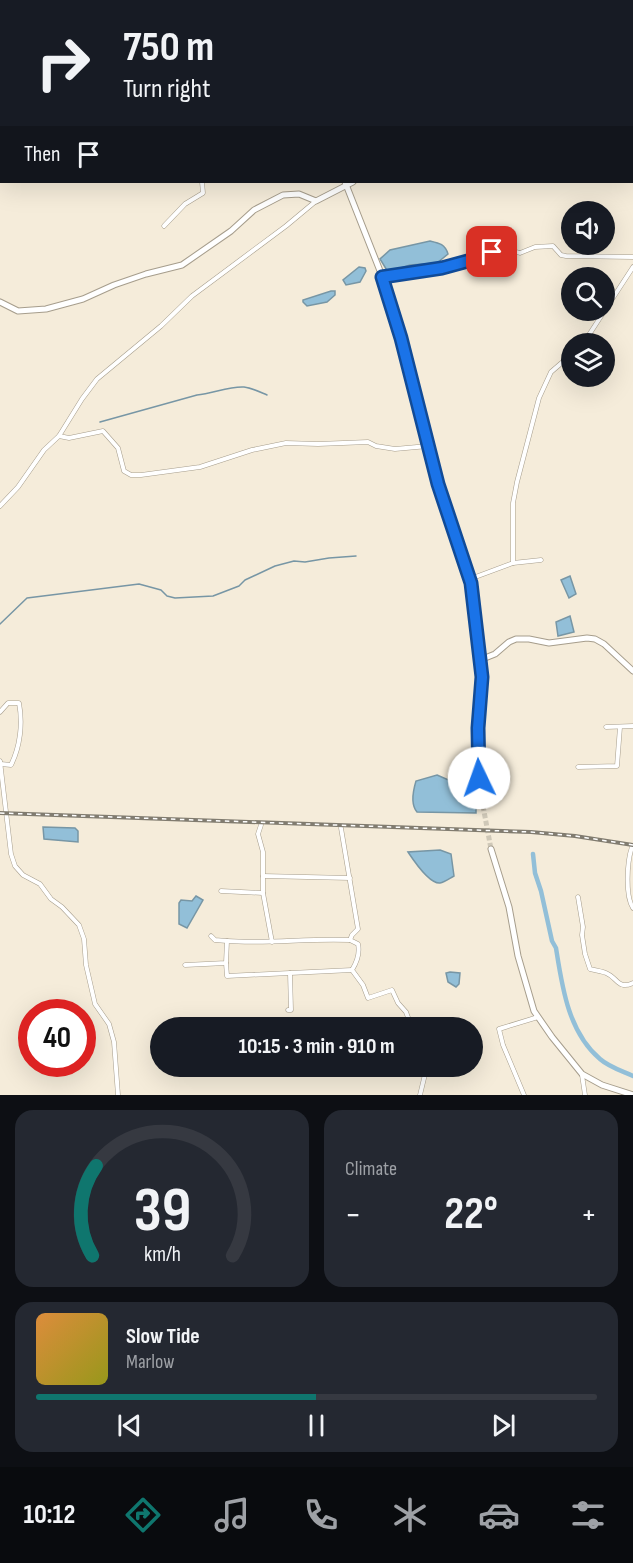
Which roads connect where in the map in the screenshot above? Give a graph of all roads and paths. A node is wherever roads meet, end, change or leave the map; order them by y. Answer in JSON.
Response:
{"nodes":[{"id":1,"x":202,"y":183,"type":"edge"},
{"id":2,"x":348,"y":183,"type":"edge"},
{"id":3,"x":316,"y":201,"type":"junction"},
{"id":4,"x":164,"y":226,"type":"dead end"},
{"id":5,"x":633,"y":257,"type":"edge"},
{"id":6,"x":633,"y":267,"type":"edge"},
{"id":7,"x":382,"y":277,"type":"junction"},
{"id":8,"x":0,"y":302,"type":"edge"},
{"id":9,"x":590,"y":333,"type":"edge"},
{"id":10,"x":561,"y":363,"type":"edge"},
{"id":11,"x":59,"y":436,"type":"junction"},
{"id":12,"x":428,"y":446,"type":"junction"},
{"id":13,"x":0,"y":506,"type":"edge"},
{"id":14,"x":541,"y":560,"type":"dead end"},
{"id":15,"x":513,"y":563,"type":"junction"},
{"id":16,"x":469,"y":579,"type":"junction"},
{"id":17,"x":480,"y":660,"type":"junction"},
{"id":18,"x":633,"y":671,"type":"edge"},
{"id":19,"x":0,"y":711,"type":"edge"},
{"id":20,"x":633,"y":726,"type":"edge"},
{"id":21,"x":606,"y":727,"type":"dead end"},
{"id":22,"x":620,"y":727,"type":"junction"},
{"id":23,"x":0,"y":763,"type":"edge"},
{"id":24,"x":578,"y":767,"type":"dead end"},
{"id":25,"x":483,"y":806,"type":"tunnel mouth"},
{"id":26,"x":261,"y":825,"type":"dead end"},
{"id":27,"x":341,"y":828,"type":"dead end"},
{"id":28,"x":632,"y":847,"type":"edge"},
{"id":29,"x":491,"y":849,"type":"tunnel mouth"},
{"id":30,"x":263,"y":876,"type":"junction"},
{"id":31,"x":350,"y":878,"type":"junction"},
{"id":32,"x":221,"y":891,"type":"dead end"},
{"id":33,"x":263,"y":893,"type":"junction"},
{"id":34,"x":578,"y":897,"type":"dead end"},
{"id":35,"x":633,"y":908,"type":"edge"},
{"id":36,"x":211,"y":936,"type":"dead end"},
{"id":37,"x":350,"y":940,"type":"junction"},
{"id":38,"x":227,"y":941,"type":"junction"},
{"id":39,"x":272,"y":942,"type":"junction"},
{"id":40,"x":226,"y":963,"type":"junction"},
{"id":41,"x":185,"y":965,"type":"dead end"},
{"id":42,"x":352,"y":970,"type":"junction"},
{"id":43,"x":290,"y":973,"type":"junction"},
{"id":44,"x":633,"y":984,"type":"edge"},
{"id":45,"x":288,"y":1010,"type":"dead end"},
{"id":46,"x":408,"y":1017,"type":"edge"},
{"id":47,"x":538,"y":1017,"type":"junction"},
{"id":48,"x":582,"y":1074,"type":"junction"},
{"id":49,"x":424,"y":1077,"type":"edge"},
{"id":50,"x":118,"y":1095,"type":"edge"},
{"id":51,"x":420,"y":1095,"type":"edge"},
{"id":52,"x":524,"y":1095,"type":"edge"},
{"id":53,"x":585,"y":1095,"type":"edge"},
{"id":54,"x":633,"y":1095,"type":"edge"}],
"edges":[{"from":1,"to":4,"type":"street"},
{"from":2,"to":3,"type":"street"},
{"from":2,"to":7,"type":"street"},
{"from":3,"to":8,"type":"street"},
{"from":3,"to":11,"type":"street"},
{"from":5,"to":7,"type":"street"},
{"from":6,"to":9,"type":"street"},
{"from":7,"to":12,"type":"street"},
{"from":10,"to":15,"type":"street"},
{"from":11,"to":12,"type":"street"},
{"from":11,"to":13,"type":"street"},
{"from":12,"to":16,"type":"street"},
{"from":14,"to":15,"type":"street"},
{"from":15,"to":16,"type":"street"},
{"from":16,"to":17,"type":"street"},
{"from":17,"to":18,"type":"street"},
{"from":17,"to":25,"type":"street"},
{"from":19,"to":23,"type":"street"},
{"from":20,"to":22,"type":"street"},
{"from":21,"to":22,"type":"street"},
{"from":22,"to":24,"type":"street"},
{"from":23,"to":50,"type":"street"},
{"from":26,"to":30,"type":"street"},
{"from":27,"to":31,"type":"street"},
{"from":28,"to":35,"type":"street"},
{"from":29,"to":47,"type":"street"},
{"from":30,"to":31,"type":"street"},
{"from":30,"to":33,"type":"street"},
{"from":31,"to":37,"type":"street"},
{"from":32,"to":33,"type":"street"},
{"from":33,"to":39,"type":"street"},
{"from":34,"to":44,"type":"street"},
{"from":36,"to":38,"type":"street"},
{"from":37,"to":39,"type":"street"},
{"from":37,"to":42,"type":"street"},
{"from":38,"to":39,"type":"street"},
{"from":38,"to":40,"type":"street"},
{"from":40,"to":41,"type":"street"},
{"from":40,"to":43,"type":"street"},
{"from":42,"to":43,"type":"street"},
{"from":42,"to":46,"type":"street"},
{"from":43,"to":45,"type":"street"},
{"from":47,"to":48,"type":"street"},
{"from":47,"to":52,"type":"street"},
{"from":48,"to":53,"type":"street"},
{"from":48,"to":54,"type":"street"},
{"from":49,"to":51,"type":"street"}]}
